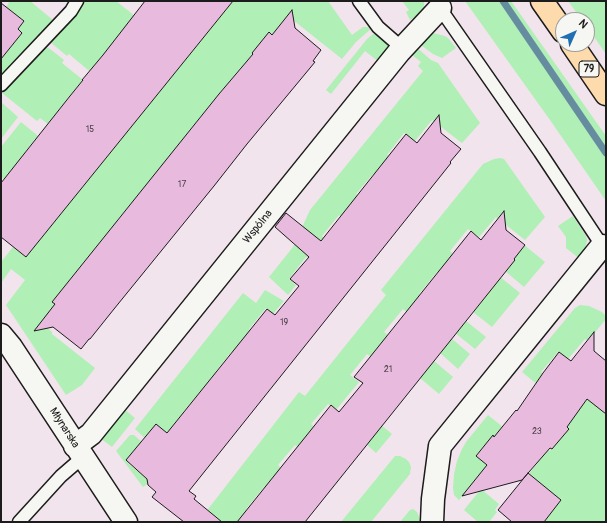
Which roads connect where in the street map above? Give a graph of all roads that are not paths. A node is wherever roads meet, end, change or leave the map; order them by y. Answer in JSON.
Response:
{"nodes":[{"id":1,"x":77,"y":1,"type":"edge"},
{"id":2,"x":359,"y":1,"type":"edge"},
{"id":3,"x":542,"y":1,"type":"edge"},
{"id":4,"x":438,"y":4,"type":"edge"},
{"id":5,"x":555,"y":20,"type":"edge"},
{"id":6,"x":402,"y":48,"type":"junction"},
{"id":7,"x":577,"y":52,"type":"edge"},
{"id":8,"x":1,"y":86,"type":"edge"},
{"id":9,"x":606,"y":94,"type":"edge"},
{"id":10,"x":604,"y":249,"type":"edge"},
{"id":11,"x":1,"y":335,"type":"edge"},
{"id":12,"x":79,"y":451,"type":"junction"},
{"id":13,"x":19,"y":522,"type":"edge"},
{"id":14,"x":126,"y":522,"type":"edge"},
{"id":15,"x":432,"y":522,"type":"edge"}],
"edges":[{"from":1,"to":8,"type":"lane"},
{"from":2,"to":6,"type":"lane"},
{"from":3,"to":5,"type":"main road"},
{"from":4,"to":6,"type":"street","name":"Wspólna"},
{"from":4,"to":10,"type":"lane"},
{"from":6,"to":12,"type":"street","name":"Wspólna"},
{"from":7,"to":9,"type":"main road","number":"79"},
{"from":10,"to":15,"type":"street"},
{"from":11,"to":12,"type":"street","name":"Młynarska"},
{"from":12,"to":13,"type":"lane"},
{"from":12,"to":14,"type":"street","name":"Młynarska"}]}
